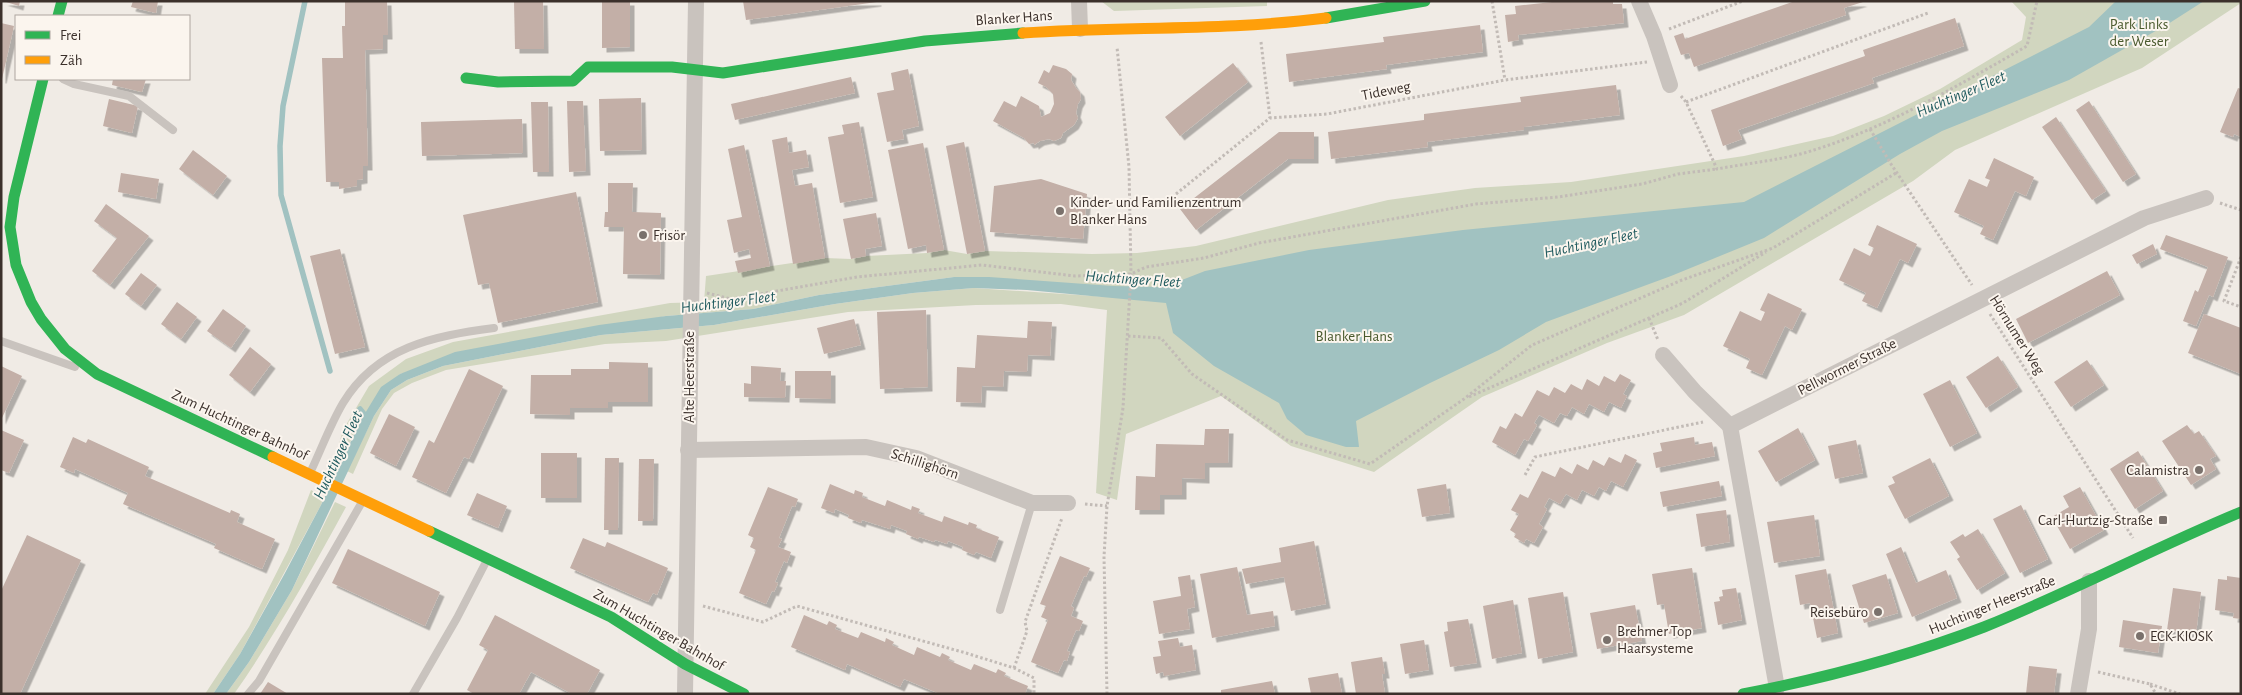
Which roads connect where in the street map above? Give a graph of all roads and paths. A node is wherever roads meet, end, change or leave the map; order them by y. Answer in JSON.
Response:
{"nodes":[{"id":1,"x":62,"y":1,"type":"edge"},
{"id":2,"x":696,"y":1,"type":"edge"},
{"id":3,"x":1078,"y":1,"type":"edge"},
{"id":4,"x":1426,"y":1,"type":"edge"},
{"id":5,"x":1492,"y":1,"type":"edge"},
{"id":6,"x":1638,"y":1,"type":"edge"},
{"id":7,"x":1743,"y":1,"type":"edge"},
{"id":8,"x":2037,"y":1,"type":"edge"},
{"id":9,"x":1928,"y":13,"type":"dead end"},
{"id":10,"x":58,"y":15,"type":"edge"},
{"id":11,"x":1259,"y":23,"type":"junction"},
{"id":12,"x":1080,"y":29,"type":"junction"},
{"id":13,"x":1117,"y":29,"type":"junction"},
{"id":14,"x":1654,"y":36,"type":"junction"},
{"id":15,"x":1662,"y":60,"type":"junction"},
{"id":16,"x":695,"y":71,"type":"junction"},
{"id":17,"x":466,"y":78,"type":"dead end"},
{"id":18,"x":43,"y":80,"type":"edge"},
{"id":19,"x":65,"y":80,"type":"edge"},
{"id":20,"x":1505,"y":80,"type":"junction"},
{"id":21,"x":1670,"y":86,"type":"joint"},
{"id":22,"x":1686,"y":102,"type":"junction"},
{"id":23,"x":1270,"y":118,"type":"junction"},
{"id":24,"x":1870,"y":129,"type":"junction"},
{"id":25,"x":173,"y":130,"type":"dead end"},
{"id":26,"x":1717,"y":169,"type":"junction"},
{"id":27,"x":1896,"y":172,"type":"junction"},
{"id":28,"x":1176,"y":194,"type":"dead end"},
{"id":29,"x":2206,"y":198,"type":"dead end"},
{"id":30,"x":13,"y":202,"type":"junction"},
{"id":31,"x":1,"y":226,"type":"edge"},
{"id":32,"x":1773,"y":248,"type":"junction"},
{"id":33,"x":2241,"y":257,"type":"edge"},
{"id":34,"x":1131,"y":274,"type":"junction"},
{"id":35,"x":690,"y":289,"type":"junction"},
{"id":36,"x":1980,"y":299,"type":"junction"},
{"id":37,"x":2241,"y":307,"type":"edge"},
{"id":38,"x":1649,"y":318,"type":"junction"},
{"id":39,"x":494,"y":328,"type":"dead end"},
{"id":40,"x":1128,"y":336,"type":"junction"},
{"id":41,"x":1,"y":341,"type":"edge"},
{"id":42,"x":1664,"y":355,"type":"joint"},
{"id":43,"x":115,"y":382,"type":"junction"},
{"id":44,"x":1464,"y":400,"type":"junction"},
{"id":45,"x":1726,"y":422,"type":"junction"},
{"id":46,"x":688,"y":450,"type":"junction"},
{"id":47,"x":309,"y":474,"type":"junction"},
{"id":48,"x":1525,"y":475,"type":"dead end"},
{"id":49,"x":364,"y":500,"type":"junction"},
{"id":50,"x":1032,"y":503,"type":"junction"},
{"id":51,"x":1068,"y":503,"type":"junction"},
{"id":52,"x":1107,"y":506,"type":"junction"},
{"id":53,"x":2241,"y":512,"type":"edge"},
{"id":54,"x":2144,"y":554,"type":"junction"},
{"id":55,"x":488,"y":559,"type":"junction"},
{"id":56,"x":2089,"y":581,"type":"junction"},
{"id":57,"x":686,"y":602,"type":"junction"},
{"id":58,"x":1000,"y":610,"type":"dead end"},
{"id":59,"x":685,"y":664,"type":"junction"},
{"id":60,"x":1014,"y":668,"type":"junction"},
{"id":61,"x":2083,"y":668,"type":"junction"},
{"id":62,"x":2150,"y":684,"type":"junction"},
{"id":63,"x":1777,"y":688,"type":"junction"},
{"id":64,"x":248,"y":694,"type":"edge"},
{"id":65,"x":413,"y":694,"type":"edge"},
{"id":66,"x":684,"y":694,"type":"edge"},
{"id":67,"x":744,"y":694,"type":"edge"},
{"id":68,"x":1034,"y":694,"type":"edge"},
{"id":69,"x":1107,"y":694,"type":"edge"},
{"id":70,"x":1743,"y":694,"type":"edge"},
{"id":71,"x":2078,"y":694,"type":"edge"},
{"id":72,"x":2156,"y":694,"type":"edge"},
{"id":73,"x":2180,"y":694,"type":"edge"}],
"edges":[{"from":1,"to":10,"type":"street"},
{"from":2,"to":16,"type":"street","name":"Alte Heerstraße"},
{"from":3,"to":12,"type":"street"},
{"from":4,"to":11,"type":"street","name":"Blanker Hans"},
{"from":5,"to":20,"type":"path"},
{"from":6,"to":14,"type":"street"},
{"from":7,"to":14,"type":"path"},
{"from":8,"to":24,"type":"path"},
{"from":9,"to":22,"type":"path"},
{"from":11,"to":13,"type":"street","name":"Blanker Hans"},
{"from":11,"to":23,"type":"path"},
{"from":12,"to":13,"type":"street","name":"Blanker Hans"},
{"from":12,"to":16,"type":"street","name":"Blanker Hans"},
{"from":13,"to":34,"type":"path"},
{"from":14,"to":15,"type":"street"},
{"from":15,"to":20,"type":"path","name":"Tideweg"},
{"from":15,"to":21,"type":"street"},
{"from":16,"to":17,"type":"street","name":"Blanker Hans"},
{"from":16,"to":35,"type":"street","name":"Alte Heerstraße"},
{"from":18,"to":30,"type":"street","name":"Zum Huchtinger Bahnhof"},
{"from":19,"to":25,"type":"lane"},
{"from":20,"to":23,"type":"path","name":"Tideweg"},
{"from":21,"to":22,"type":"path"},
{"from":22,"to":26,"type":"path"},
{"from":23,"to":28,"type":"path"},
{"from":24,"to":26,"type":"path"},
{"from":24,"to":27,"type":"path","name":"Hörnumer Weg"},
{"from":26,"to":34,"type":"path"},
{"from":27,"to":32,"type":"path"},
{"from":27,"to":36,"type":"path","name":"Hörnumer Weg"},
{"from":29,"to":36,"type":"street","name":"Pellwormer Straße"},
{"from":30,"to":31,"type":"lane"},
{"from":30,"to":43,"type":"street","name":"Zum Huchtinger Bahnhof"},
{"from":32,"to":38,"type":"path"},
{"from":32,"to":44,"type":"path"},
{"from":33,"to":37,"type":"path"},
{"from":34,"to":35,"type":"path"},
{"from":34,"to":40,"type":"path"},
{"from":35,"to":46,"type":"street","name":"Alte Heerstraße"},
{"from":36,"to":45,"type":"street","name":"Pellwormer Straße"},
{"from":36,"to":54,"type":"path","name":"Hörnumer Weg"},
{"from":38,"to":42,"type":"path"},
{"from":38,"to":44,"type":"path"},
{"from":39,"to":47,"type":"lane"},
{"from":40,"to":44,"type":"path"},
{"from":40,"to":52,"type":"path"},
{"from":41,"to":43,"type":"lane"},
{"from":42,"to":45,"type":"street"},
{"from":43,"to":47,"type":"street","name":"Zum Huchtinger Bahnhof"},
{"from":45,"to":48,"type":"path"},
{"from":45,"to":63,"type":"street"},
{"from":46,"to":50,"type":"street","name":"Schillighörn"},
{"from":46,"to":57,"type":"street","name":"Alte Heerstraße"},
{"from":47,"to":49,"type":"street","name":"Zum Huchtinger Bahnhof"},
{"from":49,"to":55,"type":"street","name":"Zum Huchtinger Bahnhof"},
{"from":49,"to":64,"type":"lane"},
{"from":50,"to":51,"type":"street","name":"Schillighörn"},
{"from":50,"to":58,"type":"lane"},
{"from":51,"to":52,"type":"path"},
{"from":51,"to":60,"type":"path"},
{"from":52,"to":69,"type":"path"},
{"from":53,"to":54,"type":"street","name":"Huchtinger Heerstraße"},
{"from":54,"to":56,"type":"street","name":"Huchtinger Heerstraße"},
{"from":55,"to":59,"type":"street","name":"Zum Huchtinger Bahnhof"},
{"from":55,"to":65,"type":"lane"},
{"from":56,"to":61,"type":"street"},
{"from":56,"to":63,"type":"street","name":"Huchtinger Heerstraße"},
{"from":57,"to":59,"type":"street","name":"Alte Heerstraße"},
{"from":57,"to":60,"type":"path"},
{"from":59,"to":66,"type":"street","name":"Alte Heerstraße"},
{"from":59,"to":67,"type":"street","name":"Zum Huchtinger Bahnhof"},
{"from":60,"to":68,"type":"path"},
{"from":61,"to":62,"type":"path"},
{"from":61,"to":71,"type":"street"},
{"from":62,"to":72,"type":"path"},
{"from":62,"to":73,"type":"path"},
{"from":63,"to":70,"type":"street","name":"Huchtinger Heerstraße"}]}
